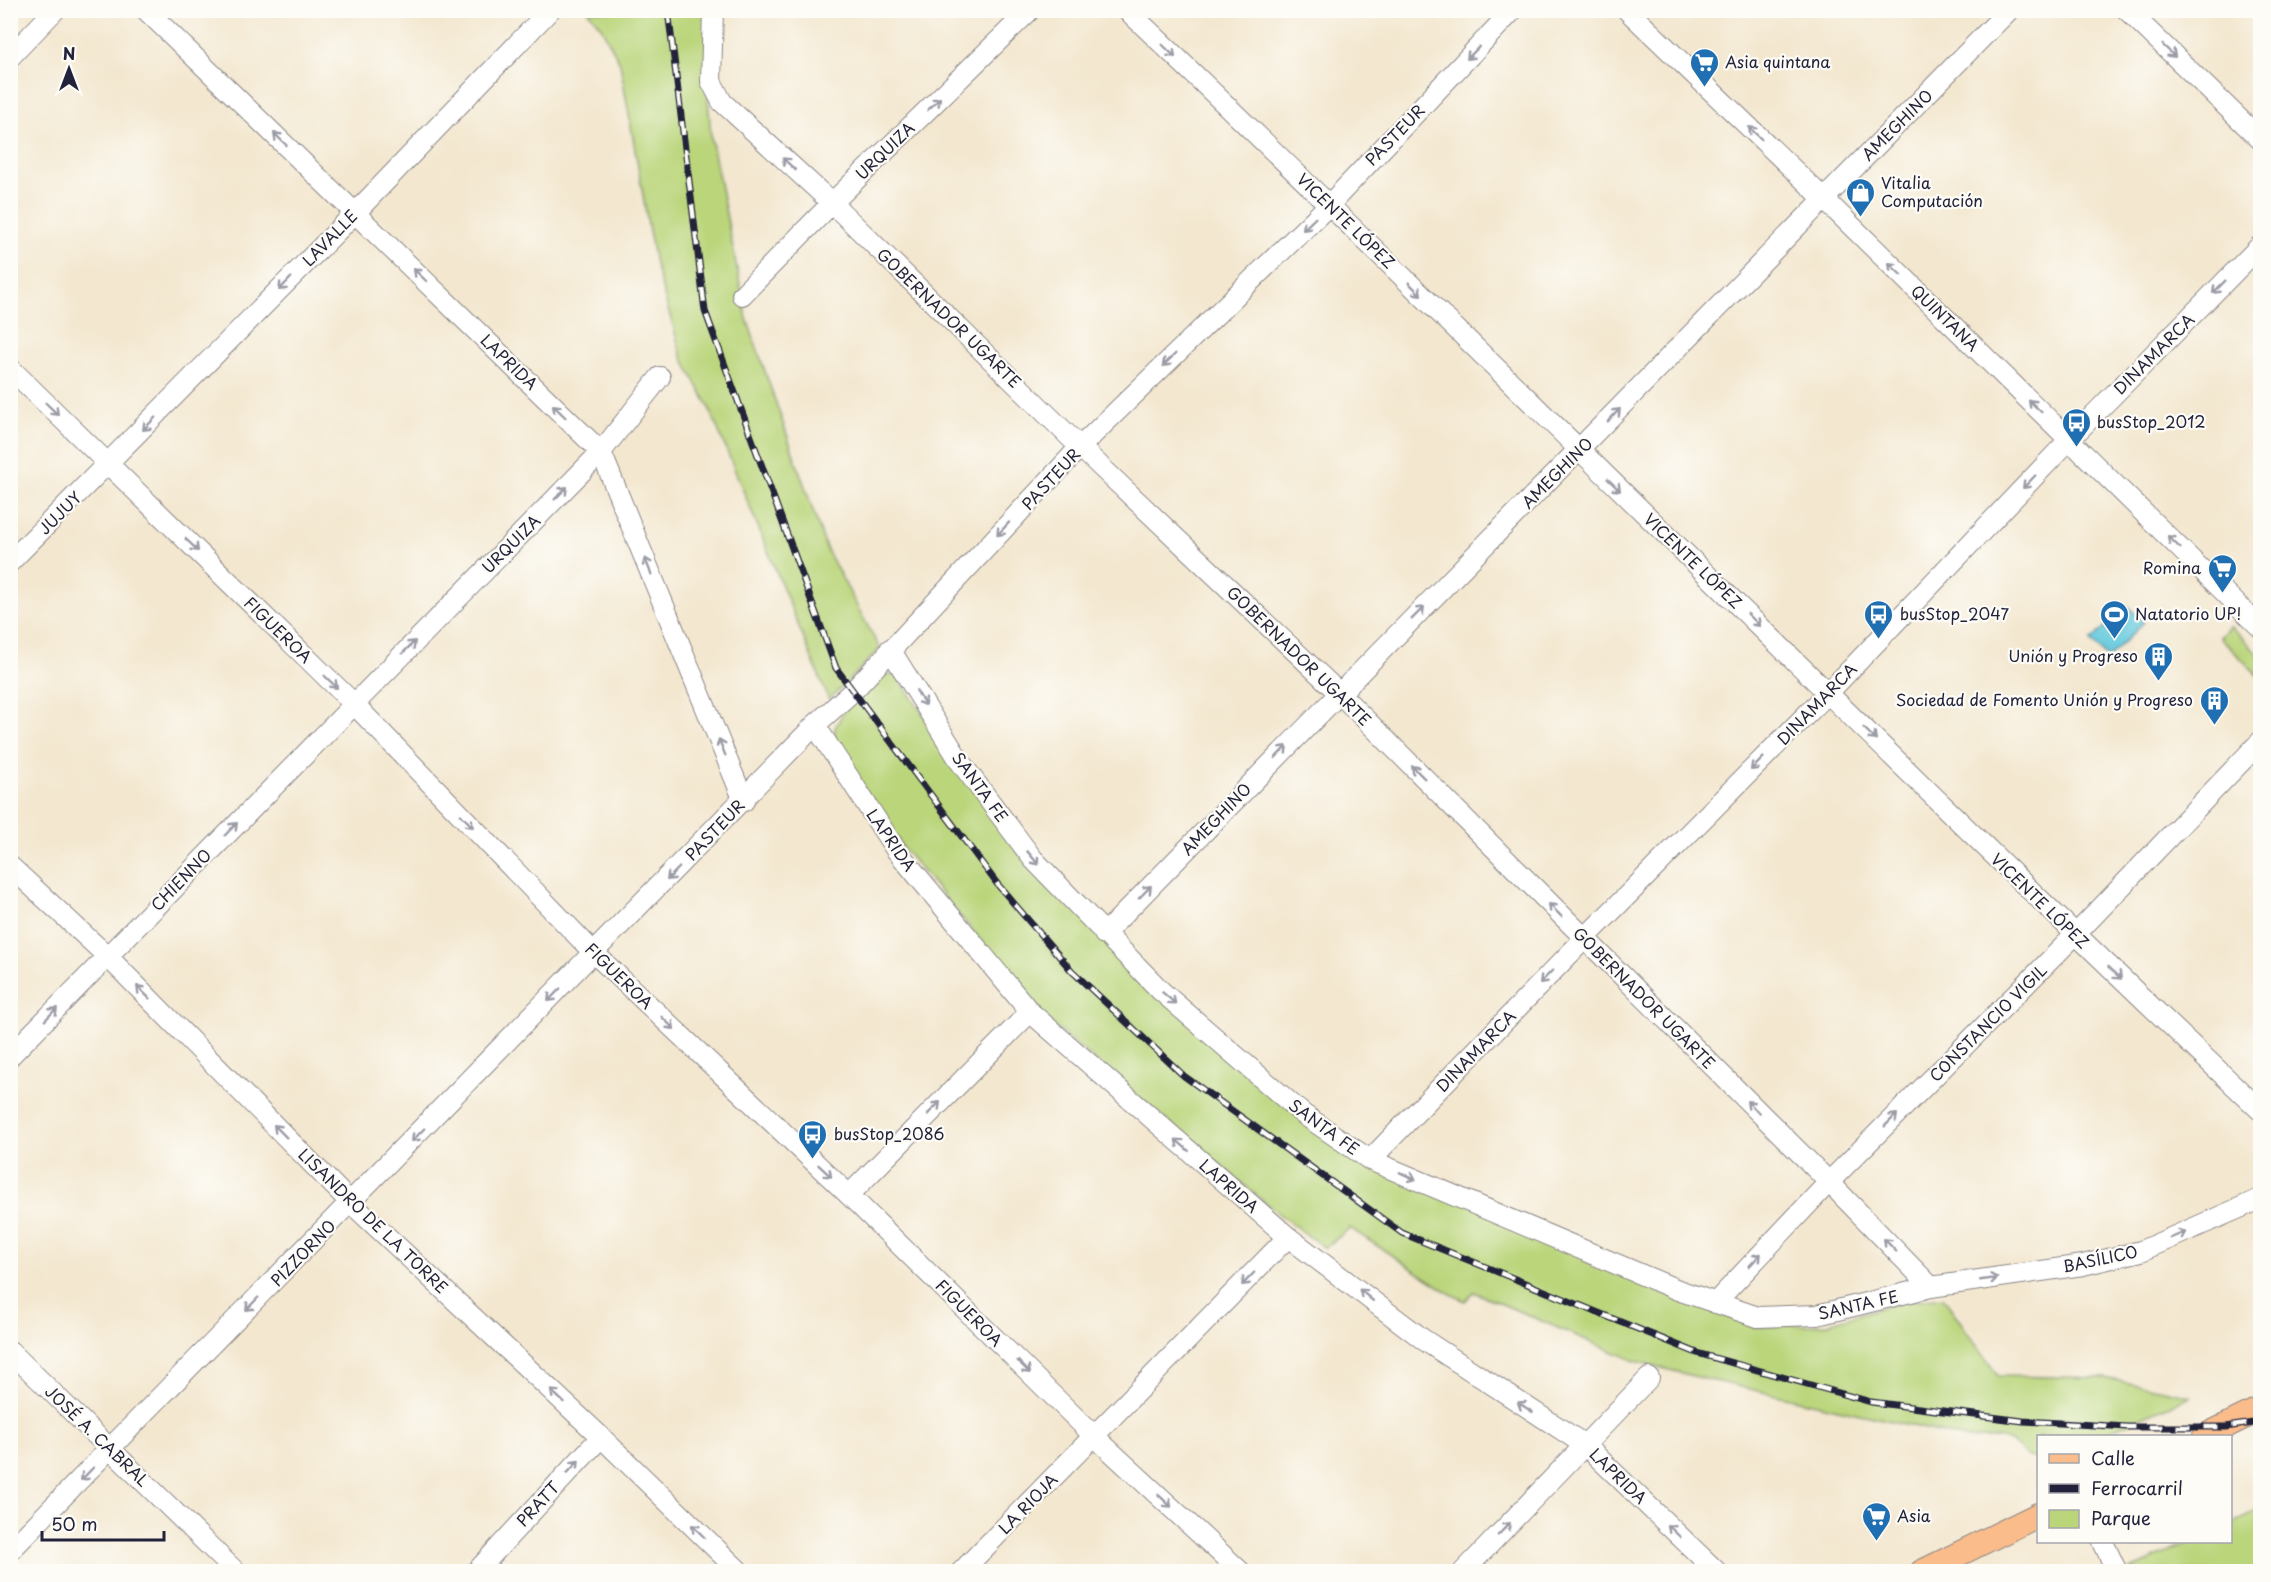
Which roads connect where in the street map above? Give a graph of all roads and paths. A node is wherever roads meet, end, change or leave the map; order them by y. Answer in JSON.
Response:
{"nodes":[{"id":1,"x":55,"y":10,"type":"edge"},
{"id":2,"x":146,"y":10,"type":"edge"},
{"id":3,"x":550,"y":10,"type":"edge"},
{"id":4,"x":713,"y":10,"type":"edge"},
{"id":5,"x":1030,"y":10,"type":"edge"},
{"id":6,"x":1127,"y":10,"type":"edge"},
{"id":7,"x":1513,"y":10,"type":"edge"},
{"id":8,"x":1627,"y":10,"type":"edge"},
{"id":9,"x":2009,"y":10,"type":"edge"},
{"id":10,"x":2127,"y":10,"type":"edge"},
{"id":11,"x":10,"y":57,"type":"edge"},
{"id":12,"x":2260,"y":139,"type":"edge"},
{"id":13,"x":1824,"y":199,"type":"junction"},
{"id":14,"x":832,"y":203,"type":"junction"},
{"id":15,"x":1330,"y":204,"type":"junction"},
{"id":16,"x":355,"y":213,"type":"junction"},
{"id":17,"x":2260,"y":246,"type":"edge"},
{"id":18,"x":742,"y":294,"type":"dead end"},
{"id":19,"x":10,"y":368,"type":"edge"},
{"id":20,"x":660,"y":377,"type":"dead end"},
{"id":21,"x":2069,"y":440,"type":"junction"},
{"id":22,"x":1080,"y":447,"type":"junction"},
{"id":23,"x":1579,"y":451,"type":"junction"},
{"id":24,"x":601,"y":452,"type":"junction"},
{"id":25,"x":109,"y":464,"type":"junction"},
{"id":26,"x":10,"y":562,"type":"edge"},
{"id":27,"x":2260,"y":627,"type":"edge"},
{"id":28,"x":890,"y":649,"type":"junction"},
{"id":29,"x":1339,"y":693,"type":"junction"},
{"id":30,"x":1828,"y":693,"type":"junction"},
{"id":31,"x":354,"y":704,"type":"junction"},
{"id":32,"x":815,"y":725,"type":"junction"},
{"id":33,"x":2260,"y":742,"type":"edge"},
{"id":34,"x":744,"y":801,"type":"junction"},
{"id":35,"x":10,"y":866,"type":"edge"},
{"id":36,"x":1104,"y":934,"type":"junction"},
{"id":37,"x":2075,"y":935,"type":"junction"},
{"id":38,"x":1584,"y":939,"type":"junction"},
{"id":39,"x":595,"y":954,"type":"junction"},
{"id":40,"x":107,"y":956,"type":"junction"},
{"id":41,"x":1030,"y":1012,"type":"junction"},
{"id":42,"x":10,"y":1056,"type":"edge"},
{"id":43,"x":2260,"y":1110,"type":"edge"},
{"id":44,"x":1370,"y":1160,"type":"junction"},
{"id":45,"x":1829,"y":1182,"type":"junction"},
{"id":46,"x":849,"y":1195,"type":"junction"},
{"id":47,"x":2260,"y":1199,"type":"edge"},
{"id":48,"x":351,"y":1203,"type":"junction"},
{"id":49,"x":1288,"y":1237,"type":"junction"},
{"id":50,"x":1931,"y":1287,"type":"junction"},
{"id":51,"x":1715,"y":1303,"type":"junction"},
{"id":52,"x":10,"y":1351,"type":"edge"},
{"id":53,"x":1649,"y":1378,"type":"dead end"},
{"id":54,"x":2260,"y":1409,"type":"edge"},
{"id":55,"x":2209,"y":1435,"type":"edge"},
{"id":56,"x":1094,"y":1436,"type":"junction"},
{"id":57,"x":601,"y":1437,"type":"junction"},
{"id":58,"x":1585,"y":1445,"type":"junction"},
{"id":59,"x":111,"y":1449,"type":"junction"},
{"id":60,"x":2037,"y":1515,"type":"edge"},
{"id":61,"x":2103,"y":1543,"type":"edge"},
{"id":62,"x":10,"y":1551,"type":"edge"},
{"id":63,"x":479,"y":1570,"type":"edge"},
{"id":64,"x":236,"y":1572,"type":"edge"},
{"id":65,"x":740,"y":1572,"type":"edge"},
{"id":66,"x":961,"y":1572,"type":"edge"},
{"id":67,"x":1241,"y":1572,"type":"edge"},
{"id":68,"x":1463,"y":1572,"type":"edge"},
{"id":69,"x":1717,"y":1572,"type":"edge"},
{"id":70,"x":1922,"y":1572,"type":"edge"},
{"id":71,"x":2117,"y":1572,"type":"edge"}],
"edges":[{"from":1,"to":11,"type":"street"},
{"from":16,"to":2,"type":"street","name":"LAPRIDA","one_way":true},
{"from":3,"to":16,"type":"street","name":"LAVALLE"},
{"from":14,"to":4,"type":"street","name":"GOBERNADOR UGARTE","one_way":true},
{"from":14,"to":5,"type":"street","name":"URQUIZA","one_way":true},
{"from":6,"to":15,"type":"street","name":"VICENTE LÓPEZ","one_way":true},
{"from":7,"to":15,"type":"street","name":"PASTEUR","one_way":true},
{"from":13,"to":8,"type":"street","name":"QUINTANA","one_way":true},
{"from":9,"to":13,"type":"street","name":"AMEGHINO"},
{"from":10,"to":12,"type":"street","one_way":true},
{"from":21,"to":13,"type":"street","name":"QUINTANA","one_way":true},
{"from":23,"to":13,"type":"street","name":"AMEGHINO","one_way":true},
{"from":14,"to":18,"type":"street","name":"URQUIZA"},
{"from":14,"to":22,"type":"street","name":"GOBERNADOR UGARTE"},
{"from":15,"to":22,"type":"street","name":"PASTEUR","one_way":true},
{"from":15,"to":23,"type":"street","name":"VICENTE LÓPEZ","one_way":true},
{"from":24,"to":16,"type":"street","name":"LAPRIDA","one_way":true},
{"from":16,"to":25,"type":"street","name":"LAVALLE","one_way":true},
{"from":17,"to":21,"type":"street","name":"DINAMARCA","one_way":true},
{"from":19,"to":25,"type":"street","name":"FIGUEROA","one_way":true},
{"from":20,"to":24,"type":"street","name":"URQUIZA"},
{"from":27,"to":21,"type":"street","name":"QUINTANA","one_way":true},
{"from":21,"to":30,"type":"street","name":"DINAMARCA","one_way":true},
{"from":22,"to":28,"type":"street","name":"PASTEUR","one_way":true},
{"from":22,"to":29,"type":"street","name":"GOBERNADOR UGARTE"},
{"from":29,"to":23,"type":"street","name":"AMEGHINO","one_way":true},
{"from":23,"to":30,"type":"street","name":"VICENTE LÓPEZ","one_way":true},
{"from":31,"to":24,"type":"street","name":"URQUIZA","one_way":true},
{"from":34,"to":24,"type":"street","name":"LAPRIDA","one_way":true},
{"from":25,"to":26,"type":"street","name":"JUJUY"},
{"from":25,"to":31,"type":"street","name":"FIGUEROA","one_way":true},
{"from":28,"to":32,"type":"street","name":"PASTEUR"},
{"from":28,"to":36,"type":"street","name":"SANTA FE","one_way":true},
{"from":36,"to":29,"type":"street","name":"AMEGHINO","one_way":true},
{"from":38,"to":29,"type":"street","name":"GOBERNADOR UGARTE","one_way":true},
{"from":30,"to":37,"type":"street","name":"VICENTE LÓPEZ","one_way":true},
{"from":30,"to":38,"type":"street","name":"DINAMARCA","one_way":true},
{"from":31,"to":39,"type":"street","name":"FIGUEROA","one_way":true},
{"from":40,"to":31,"type":"street","name":"CHIENNO","one_way":true},
{"from":32,"to":34,"type":"street","name":"PASTEUR"},
{"from":32,"to":41,"type":"street","name":"LAPRIDA"},
{"from":33,"to":37,"type":"street","name":"CONSTANCIO VIGIL"},
{"from":34,"to":39,"type":"street","name":"PASTEUR","one_way":true},
{"from":35,"to":40,"type":"street","name":"LISANDRO DE LA TORRE"},
{"from":36,"to":44,"type":"street","name":"SANTA FE","one_way":true},
{"from":37,"to":43,"type":"street","name":"VICENTE LÓPEZ","one_way":true},
{"from":45,"to":37,"type":"street","name":"CONSTANCIO VIGIL","one_way":true},
{"from":38,"to":44,"type":"street","name":"DINAMARCA","one_way":true},
{"from":45,"to":38,"type":"street","name":"GOBERNADOR UGARTE","one_way":true},
{"from":39,"to":46,"type":"street","name":"FIGUEROA","one_way":true},
{"from":39,"to":48,"type":"street","name":"PIZZORNO","one_way":true},
{"from":42,"to":40,"type":"street","name":"CHIENNO","one_way":true},
{"from":48,"to":40,"type":"street","name":"LISANDRO DE LA TORRE","one_way":true},
{"from":46,"to":41,"type":"street","one_way":true},
{"from":49,"to":41,"type":"street","name":"LAPRIDA","one_way":true},
{"from":44,"to":51,"type":"street","name":"SANTA FE","one_way":true},
{"from":50,"to":45,"type":"street","name":"GOBERNADOR UGARTE","one_way":true},
{"from":51,"to":45,"type":"street","name":"CONSTANCIO VIGIL","one_way":true},
{"from":46,"to":56,"type":"street","name":"FIGUEROA","one_way":true},
{"from":50,"to":47,"type":"street","name":"BASÍLICO","one_way":true},
{"from":57,"to":48,"type":"street","name":"LISANDRO DE LA TORRE","one_way":true},
{"from":48,"to":59,"type":"street","name":"PIZZORNO","one_way":true},
{"from":49,"to":56,"type":"street","one_way":true},
{"from":58,"to":49,"type":"street","name":"LAPRIDA","one_way":true},
{"from":50,"to":51,"type":"street","name":"SANTA FE"},
{"from":52,"to":59,"type":"street","name":"JOSÉ A. CABRAL"},
{"from":53,"to":58,"type":"street"},
{"from":54,"to":55,"type":"main road"},
{"from":56,"to":66,"type":"street","name":"LA RIOJA"},
{"from":56,"to":67,"type":"street","name":"FIGUEROA","one_way":true},
{"from":63,"to":57,"type":"street","name":"PRATT","one_way":true},
{"from":65,"to":57,"type":"street","name":"LISANDRO DE LA TORRE","one_way":true},
{"from":68,"to":58,"type":"street","one_way":true},
{"from":69,"to":58,"type":"street","name":"LAPRIDA","one_way":true},
{"from":59,"to":62,"type":"street","name":"PIZZORNO","one_way":true},
{"from":59,"to":64,"type":"street","name":"JOSÉ A. CABRAL"},
{"from":60,"to":70,"type":"main road"},
{"from":61,"to":71,"type":"street"}]}
